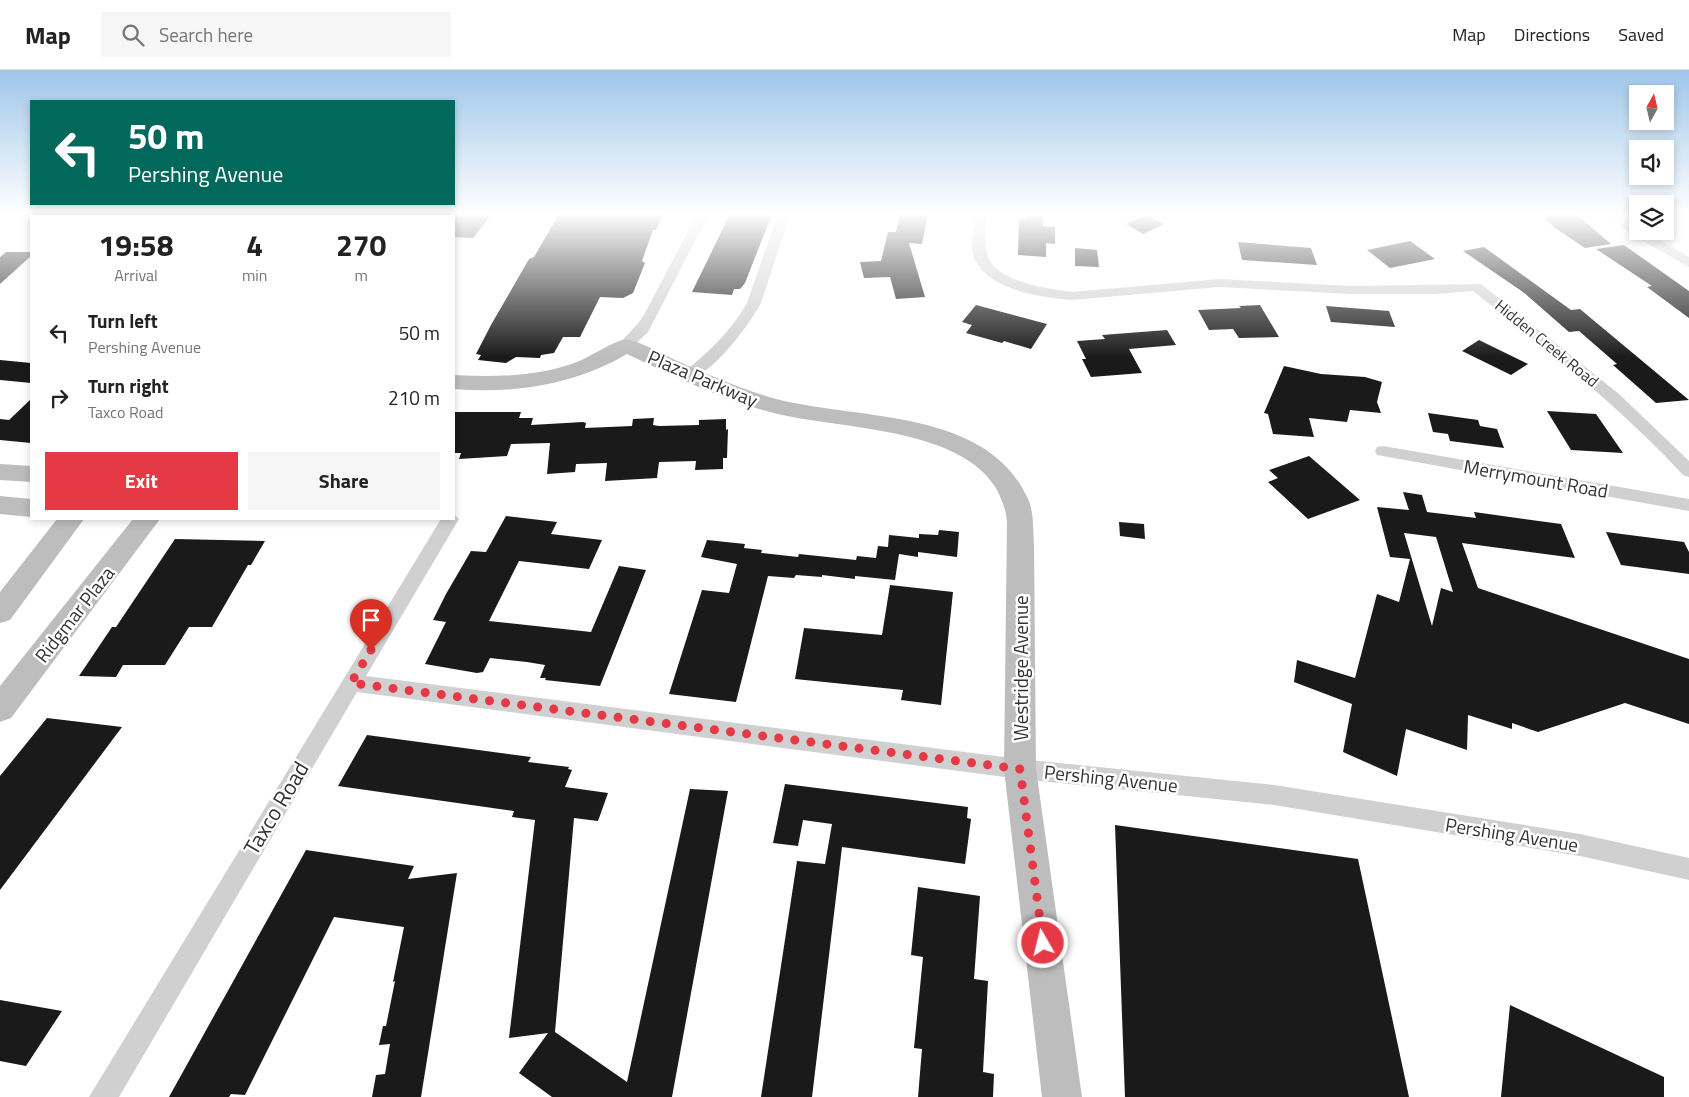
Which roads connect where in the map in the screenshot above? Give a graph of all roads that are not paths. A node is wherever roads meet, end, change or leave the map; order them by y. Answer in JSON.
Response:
{"nodes":[{"id":1,"x":679,"y":262,"type":"edge"},
{"id":2,"x":768,"y":262,"type":"edge"},
{"id":3,"x":983,"y":262,"type":"edge"},
{"id":4,"x":626,"y":346,"type":"junction"},
{"id":5,"x":690,"y":375,"type":"junction"},
{"id":6,"x":455,"y":382,"type":"edge"},
{"id":7,"x":1383,"y":452,"type":"dead end"},
{"id":8,"x":983,"y":460,"type":"joint"},
{"id":9,"x":1689,"y":471,"type":"edge"},
{"id":10,"x":0,"y":472,"type":"edge"},
{"id":11,"x":30,"y":474,"type":"edge"},
{"id":12,"x":0,"y":505,"type":"edge"},
{"id":13,"x":1689,"y":505,"type":"edge"},
{"id":14,"x":30,"y":508,"type":"edge"},
{"id":15,"x":70,"y":520,"type":"edge"},
{"id":16,"x":142,"y":520,"type":"edge"},
{"id":17,"x":449,"y":520,"type":"edge"},
{"id":18,"x":0,"y":612,"type":"edge"},
{"id":19,"x":351,"y":683,"type":"junction"},
{"id":20,"x":0,"y":709,"type":"edge"},
{"id":21,"x":1020,"y":769,"type":"junction"},
{"id":22,"x":1689,"y":869,"type":"edge"},
{"id":23,"x":103,"y":1097,"type":"edge"},
{"id":24,"x":1062,"y":1097,"type":"edge"}],
"edges":[{"from":1,"to":4,"type":"street"},
{"from":2,"to":5,"type":"street"},
{"from":3,"to":9,"type":"street","name":"Hidden Creek Road"},
{"from":4,"to":5,"type":"street","name":"Plaza Parkway"},
{"from":4,"to":6,"type":"street","name":"Plaza Parkway"},
{"from":5,"to":8,"type":"street","name":"Plaza Parkway"},
{"from":7,"to":13,"type":"street","name":"Merrymount Road"},
{"from":8,"to":21,"type":"street","name":"Westridge Avenue"},
{"from":10,"to":11,"type":"street"},
{"from":12,"to":14,"type":"street"},
{"from":15,"to":18,"type":"street"},
{"from":16,"to":20,"type":"street","name":"Ridgmar Plaza"},
{"from":17,"to":19,"type":"street","name":"Taxco Road"},
{"from":19,"to":21,"type":"street","name":"Pershing Avenue"},
{"from":19,"to":23,"type":"street","name":"Taxco Road"},
{"from":21,"to":22,"type":"street","name":"Pershing Avenue"},
{"from":21,"to":24,"type":"street","name":"Westridge Avenue"}]}
